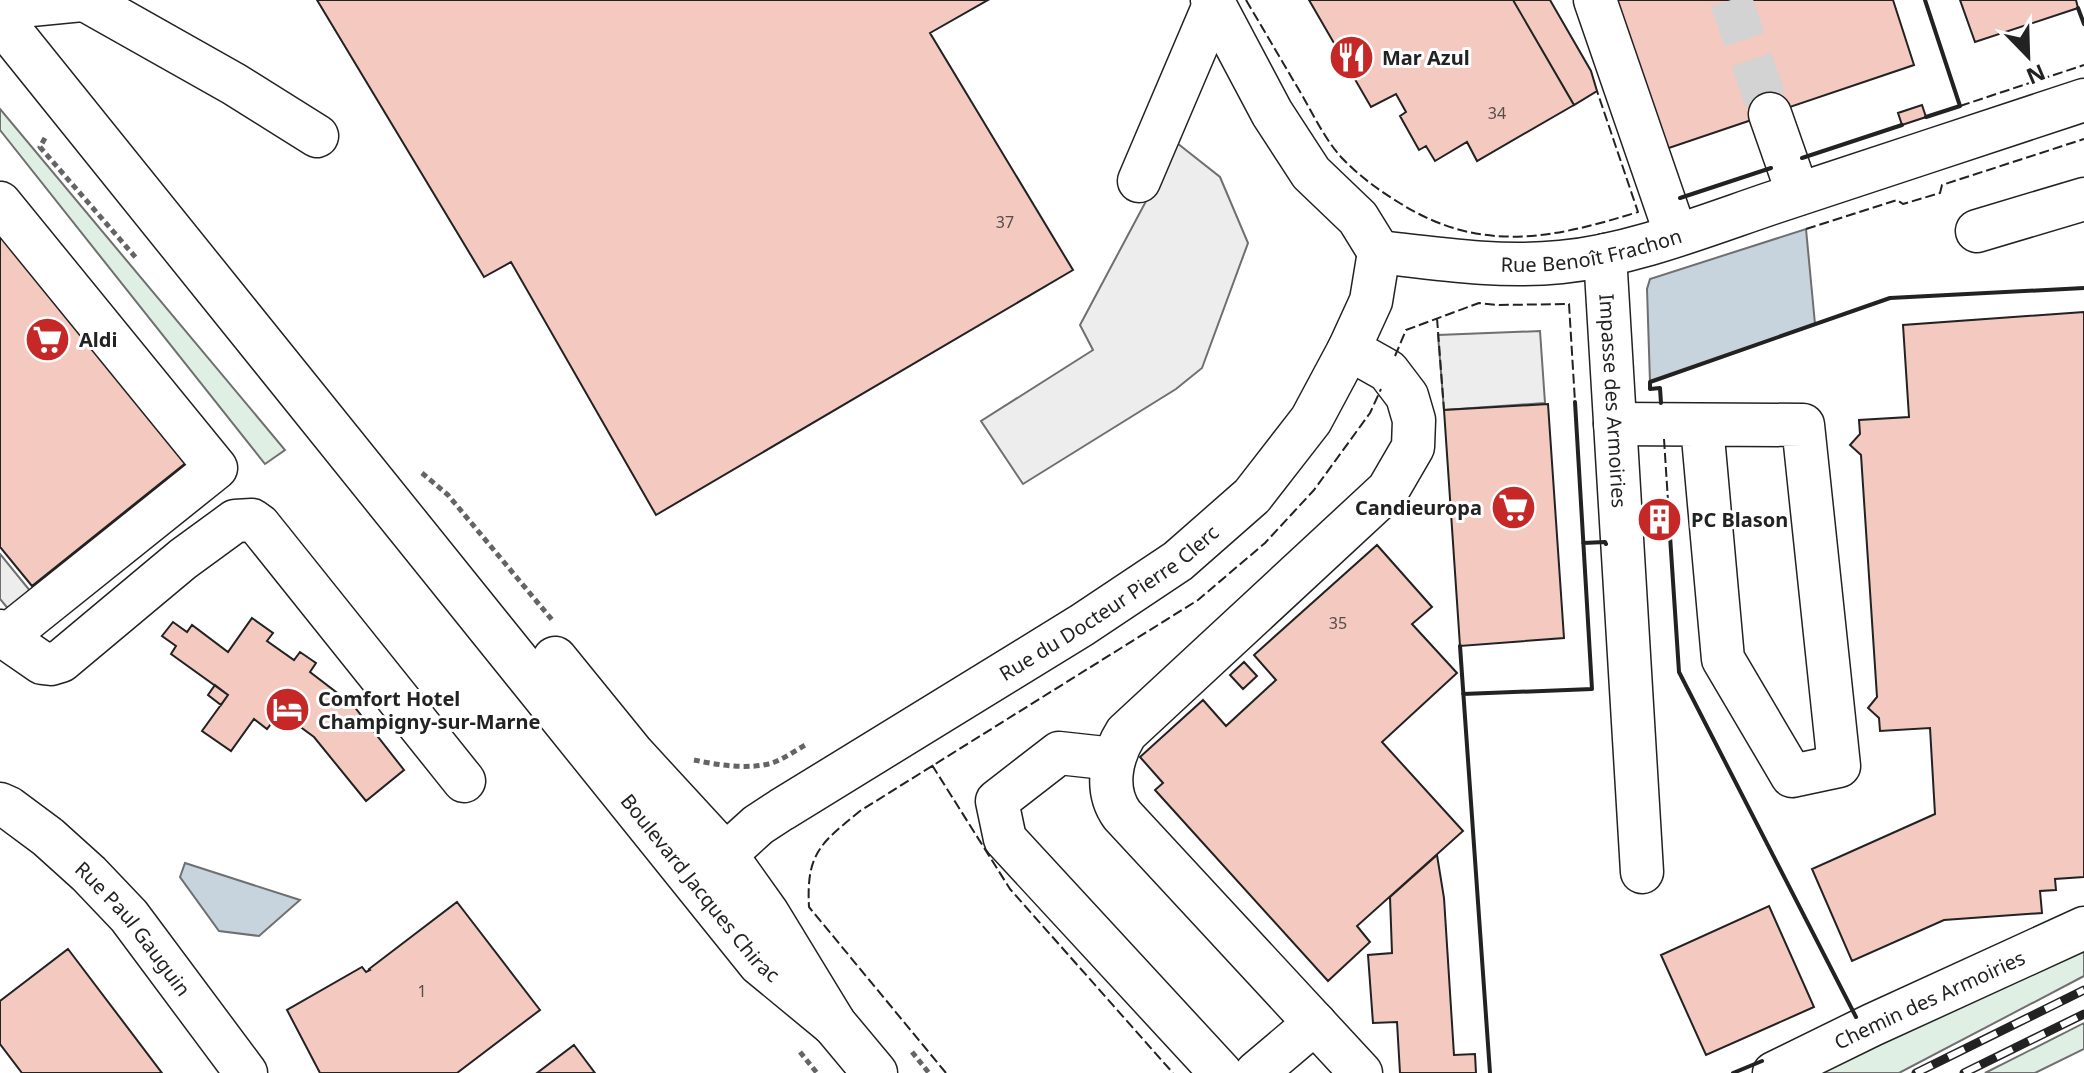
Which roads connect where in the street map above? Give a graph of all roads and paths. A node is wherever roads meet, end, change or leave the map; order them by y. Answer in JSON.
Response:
{"nodes":[{"id":1,"x":83,"y":0,"type":"edge"},
{"id":2,"x":1595,"y":0,"type":"edge"},
{"id":3,"x":1213,"y":2,"type":"edge"},
{"id":4,"x":0,"y":8,"type":"edge"},
{"id":5,"x":0,"y":19,"type":"edge"},
{"id":6,"x":2084,"y":100,"type":"edge"},
{"id":7,"x":1770,"y":114,"type":"tunnel mouth"},
{"id":8,"x":317,"y":136,"type":"dead end"},
{"id":9,"x":1139,"y":181,"type":"dead end"},
{"id":10,"x":1798,"y":194,"type":"junction"},
{"id":11,"x":2084,"y":199,"type":"edge"},
{"id":12,"x":0,"y":203,"type":"edge"},
{"id":13,"x":1977,"y":231,"type":"dead end"},
{"id":14,"x":1676,"y":235,"type":"junction"},
{"id":15,"x":1379,"y":252,"type":"junction"},
{"id":16,"x":1605,"y":255,"type":"junction"},
{"id":17,"x":1349,"y":349,"type":"junction"},
{"id":18,"x":1615,"y":424,"type":"junction"},
{"id":19,"x":1702,"y":426,"type":"junction"},
{"id":20,"x":418,"y":469,"type":"dead end"},
{"id":21,"x":402,"y":516,"type":"junction"},
{"id":22,"x":487,"y":623,"type":"junction"},
{"id":23,"x":560,"y":629,"type":"dead end"},
{"id":24,"x":2,"y":634,"type":"edge"},
{"id":25,"x":594,"y":731,"type":"junction"},
{"id":26,"x":819,"y":737,"type":"dead end"},
{"id":27,"x":687,"y":758,"type":"dead end"},
{"id":28,"x":1114,"y":759,"type":"junction"},
{"id":29,"x":464,"y":781,"type":"dead end"},
{"id":30,"x":0,"y":804,"type":"edge"},
{"id":31,"x":710,"y":872,"type":"junction"},
{"id":32,"x":1642,"y":872,"type":"dead end"},
{"id":33,"x":2084,"y":928,"type":"edge"},
{"id":34,"x":1315,"y":1023,"type":"junction"},
{"id":35,"x":797,"y":1048,"type":"dead end"},
{"id":36,"x":246,"y":1073,"type":"edge"},
{"id":37,"x":817,"y":1073,"type":"edge"},
{"id":38,"x":875,"y":1073,"type":"edge"},
{"id":39,"x":1221,"y":1073,"type":"edge"},
{"id":40,"x":1256,"y":1073,"type":"edge"},
{"id":41,"x":1361,"y":1073,"type":"edge"},
{"id":42,"x":1774,"y":1073,"type":"edge"}],
"edges":[{"from":1,"to":4,"type":"street"},
{"from":1,"to":8,"type":"street"},
{"from":2,"to":14,"type":"street"},
{"from":3,"to":9,"type":"street"},
{"from":3,"to":15,"type":"street"},
{"from":5,"to":21,"type":"main road"},
{"from":6,"to":10,"type":"street","name":"Rue Benoît Frachon"},
{"from":7,"to":10,"type":"street"},
{"from":10,"to":14,"type":"street","name":"Rue Benoît Frachon"},
{"from":11,"to":13,"type":"street"},
{"from":12,"to":24,"type":"street"},
{"from":14,"to":16,"type":"street","name":"Rue Benoît Frachon"},
{"from":15,"to":16,"type":"street","name":"Rue Benoît Frachon"},
{"from":15,"to":17,"type":"street","name":"Rue du Docteur Pierre Clerc"},
{"from":16,"to":18,"type":"street","name":"Impasse des Armoiries"},
{"from":17,"to":28,"type":"street"},
{"from":17,"to":31,"type":"street","name":"Rue du Docteur Pierre Clerc"},
{"from":18,"to":19,"type":"street"},
{"from":18,"to":32,"type":"street","name":"Impasse des Armoiries"},
{"from":19,"to":19,"type":"street"},
{"from":20,"to":23,"type":"path"},
{"from":21,"to":22,"type":"main road"},
{"from":21,"to":25,"type":"main road"},
{"from":22,"to":25,"type":"main road"},
{"from":22,"to":31,"type":"main road"},
{"from":24,"to":29,"type":"street"},
{"from":25,"to":31,"type":"main road","name":"Boulevard Jacques Chirac"},
{"from":26,"to":27,"type":"path"},
{"from":28,"to":34,"type":"street"},
{"from":28,"to":39,"type":"street"},
{"from":30,"to":36,"type":"street","name":"Rue Paul Gauguin"},
{"from":31,"to":38,"type":"main road","name":"Boulevard Jacques Chirac"},
{"from":33,"to":42,"type":"street","name":"Chemin des Armoiries"},
{"from":34,"to":40,"type":"street"},
{"from":34,"to":41,"type":"street"},
{"from":35,"to":37,"type":"path"}]}
